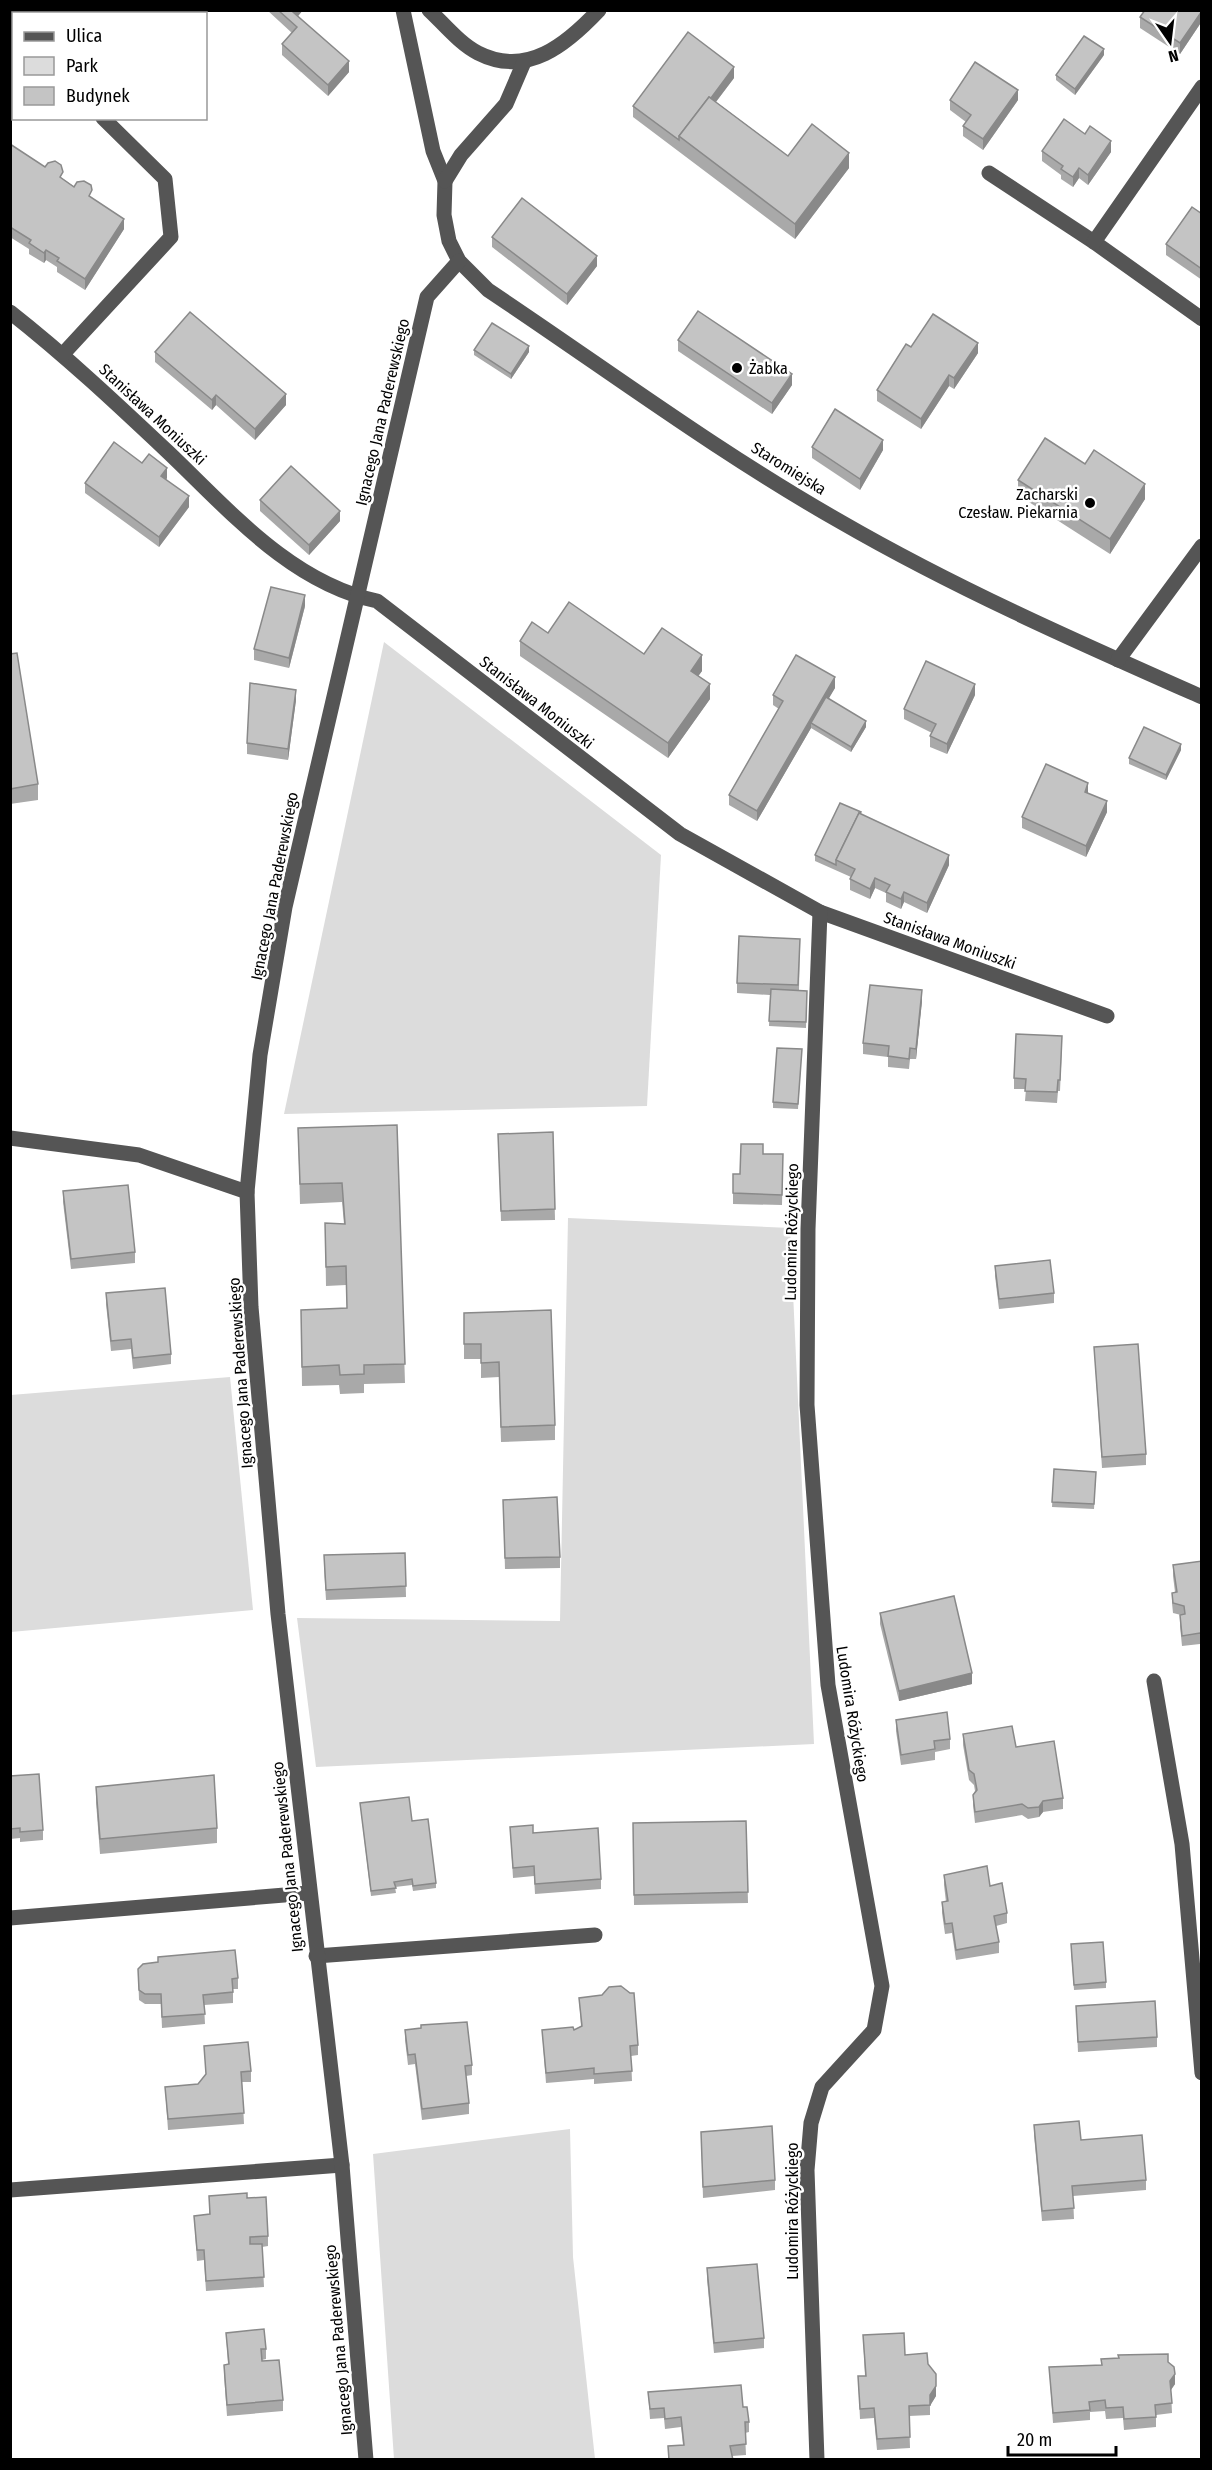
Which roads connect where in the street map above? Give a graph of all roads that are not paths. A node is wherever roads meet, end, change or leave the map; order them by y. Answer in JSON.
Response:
{"nodes":[{"id":1,"x":403,"y":10,"type":"edge"},
{"id":2,"x":429,"y":10,"type":"edge"},
{"id":3,"x":599,"y":10,"type":"edge"},
{"id":4,"x":525,"y":62,"type":"junction"},
{"id":5,"x":1202,"y":87,"type":"edge"},
{"id":6,"x":105,"y":120,"type":"edge"},
{"id":7,"x":989,"y":173,"type":"dead end"},
{"id":8,"x":445,"y":181,"type":"junction"},
{"id":9,"x":1094,"y":242,"type":"junction"},
{"id":10,"x":459,"y":261,"type":"junction"},
{"id":11,"x":10,"y":312,"type":"edge"},
{"id":12,"x":1202,"y":319,"type":"edge"},
{"id":13,"x":63,"y":354,"type":"junction"},
{"id":14,"x":1202,"y":546,"type":"edge"},
{"id":15,"x":356,"y":596,"type":"junction"},
{"id":16,"x":1118,"y":660,"type":"junction"},
{"id":17,"x":1202,"y":697,"type":"edge"},
{"id":18,"x":820,"y":912,"type":"junction"},
{"id":19,"x":1107,"y":1016,"type":"dead end"},
{"id":20,"x":10,"y":1138,"type":"edge"},
{"id":21,"x":247,"y":1192,"type":"junction"},
{"id":22,"x":1154,"y":1680,"type":"dead end"},
{"id":23,"x":309,"y":1893,"type":"junction"},
{"id":24,"x":10,"y":1918,"type":"edge"},
{"id":25,"x":595,"y":1935,"type":"dead end"},
{"id":26,"x":316,"y":1956,"type":"junction"},
{"id":27,"x":1202,"y":2073,"type":"edge"},
{"id":28,"x":342,"y":2165,"type":"junction"},
{"id":29,"x":10,"y":2190,"type":"edge"},
{"id":30,"x":366,"y":2460,"type":"edge"},
{"id":31,"x":817,"y":2460,"type":"edge"}],
"edges":[{"from":1,"to":8,"type":"street"},
{"from":2,"to":4,"type":"street"},
{"from":3,"to":4,"type":"street"},
{"from":4,"to":8,"type":"street"},
{"from":5,"to":9,"type":"street"},
{"from":6,"to":13,"type":"street"},
{"from":7,"to":9,"type":"street"},
{"from":8,"to":10,"type":"street","name":"Staromiejska"},
{"from":9,"to":12,"type":"street"},
{"from":10,"to":15,"type":"street","name":"Ignacego Jana Paderewskiego"},
{"from":10,"to":16,"type":"street","name":"Staromiejska"},
{"from":11,"to":13,"type":"street","name":"Stanisława Moniuszki"},
{"from":13,"to":15,"type":"street","name":"Stanisława Moniuszki"},
{"from":14,"to":16,"type":"street"},
{"from":15,"to":18,"type":"street","name":"Stanisława Moniuszki"},
{"from":15,"to":21,"type":"street","name":"Ignacego Jana Paderewskiego"},
{"from":16,"to":17,"type":"street","name":"Staromiejska"},
{"from":18,"to":19,"type":"street","name":"Stanisława Moniuszki"},
{"from":18,"to":31,"type":"street","name":"Ludomira Różyckiego"},
{"from":20,"to":21,"type":"street"},
{"from":21,"to":23,"type":"street","name":"Ignacego Jana Paderewskiego"},
{"from":22,"to":27,"type":"street"},
{"from":23,"to":24,"type":"street"},
{"from":23,"to":26,"type":"street","name":"Ignacego Jana Paderewskiego"},
{"from":25,"to":26,"type":"street"},
{"from":26,"to":28,"type":"street","name":"Ignacego Jana Paderewskiego"},
{"from":28,"to":29,"type":"street"},
{"from":28,"to":30,"type":"street","name":"Ignacego Jana Paderewskiego"}]}
